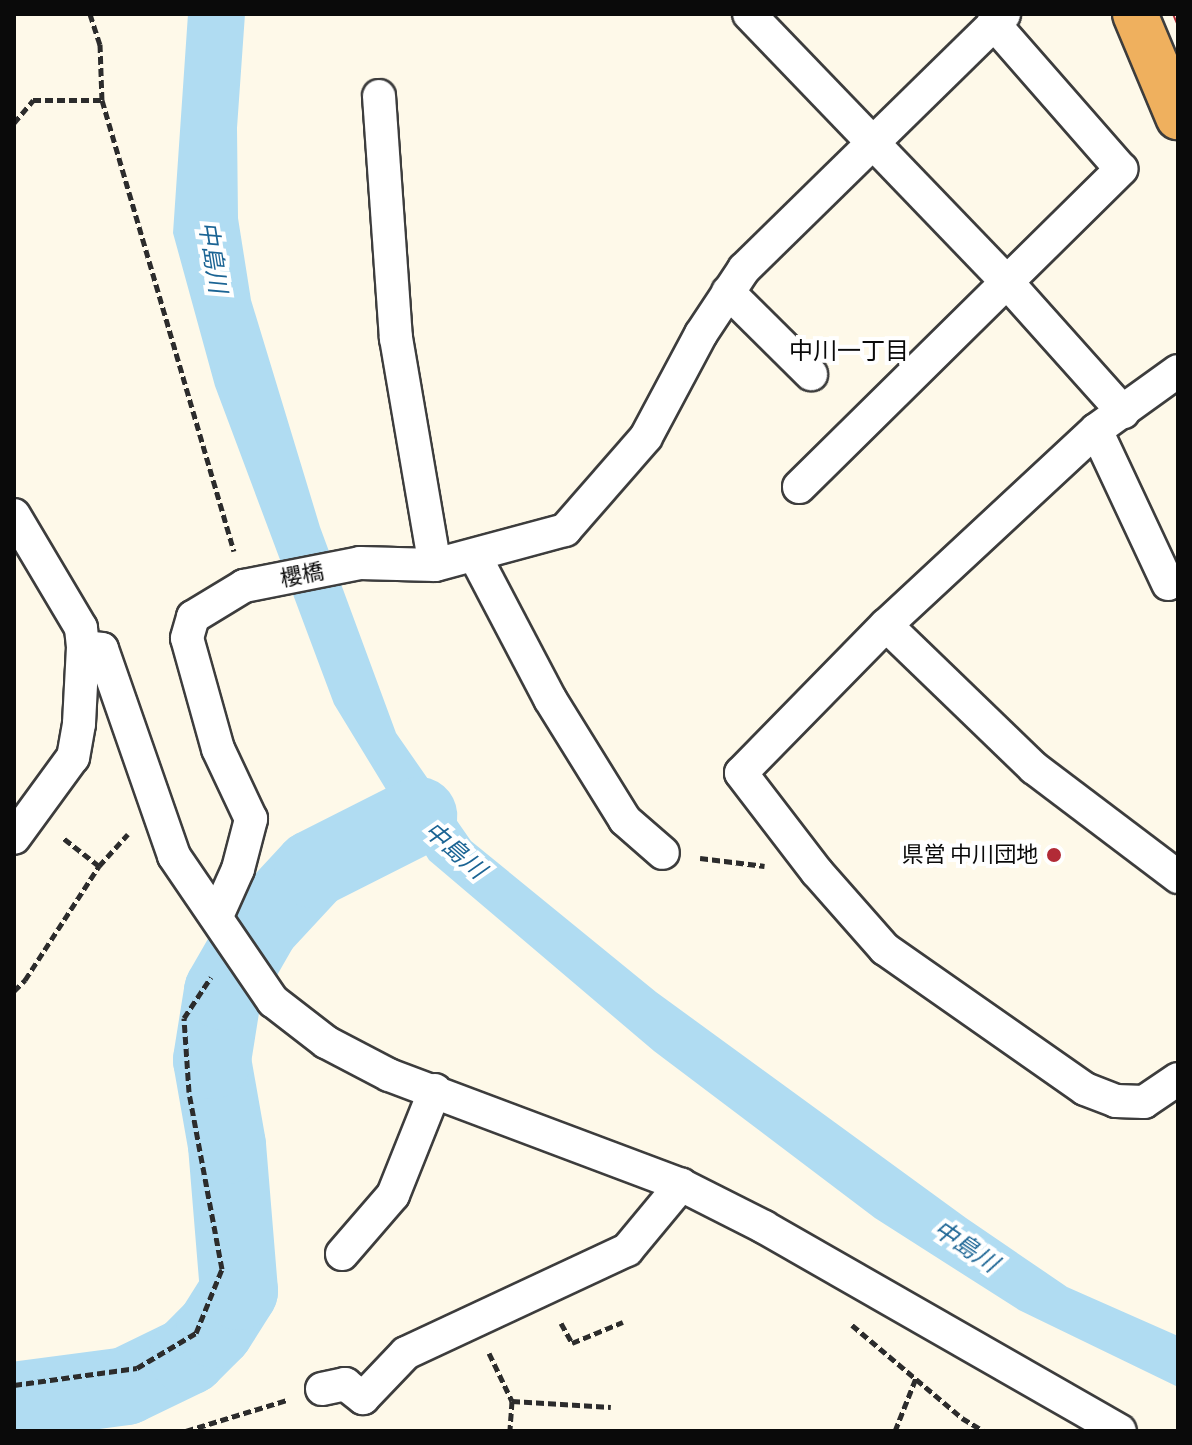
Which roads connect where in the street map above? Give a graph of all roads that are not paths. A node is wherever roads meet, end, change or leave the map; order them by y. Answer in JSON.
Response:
{"nodes":[{"id":1,"x":749,"y":14,"type":"edge"},
{"id":2,"x":1135,"y":14,"type":"edge"},
{"id":3,"x":999,"y":18,"type":"edge"},
{"id":4,"x":379,"y":96,"type":"dead end"},
{"id":5,"x":1178,"y":117,"type":"edge"},
{"id":6,"x":875,"y":143,"type":"junction"},
{"id":7,"x":1006,"y":281,"type":"junction"},
{"id":8,"x":728,"y":292,"type":"junction"},
{"id":9,"x":1178,"y":371,"type":"edge"},
{"id":10,"x":811,"y":374,"type":"dead end"},
{"id":11,"x":1123,"y":412,"type":"junction"},
{"id":12,"x":1096,"y":430,"type":"junction"},
{"id":13,"x":799,"y":487,"type":"dead end"},
{"id":14,"x":14,"y":515,"type":"edge"},
{"id":15,"x":475,"y":556,"type":"junction"},
{"id":16,"x":435,"y":565,"type":"junction"},
{"id":17,"x":1168,"y":584,"type":"dead end"},
{"id":18,"x":886,"y":625,"type":"junction"},
{"id":19,"x":83,"y":647,"type":"junction"},
{"id":20,"x":24,"y":826,"type":"edge"},
{"id":21,"x":663,"y":853,"type":"road end"},
{"id":22,"x":1178,"y":877,"type":"edge"},
{"id":23,"x":229,"y":936,"type":"junction"},
{"id":24,"x":1178,"y":1079,"type":"edge"},
{"id":25,"x":435,"y":1090,"type":"junction"},
{"id":26,"x":681,"y":1185,"type":"junction"},
{"id":27,"x":342,"y":1254,"type":"dead end"},
{"id":28,"x":322,"y":1389,"type":"road end"},
{"id":29,"x":1120,"y":1431,"type":"edge"}],
"edges":[{"from":1,"to":6,"type":"street"},
{"from":2,"to":5,"type":"highway"},
{"from":3,"to":6,"type":"street","name":"櫻橋"},
{"from":3,"to":7,"type":"street"},
{"from":4,"to":16,"type":"street"},
{"from":6,"to":7,"type":"street"},
{"from":6,"to":8,"type":"street","name":"櫻橋"},
{"from":7,"to":11,"type":"street"},
{"from":7,"to":13,"type":"street"},
{"from":8,"to":10,"type":"street"},
{"from":8,"to":15,"type":"street","name":"櫻橋"},
{"from":9,"to":11,"type":"street"},
{"from":11,"to":12,"type":"street"},
{"from":12,"to":17,"type":"street"},
{"from":12,"to":18,"type":"street"},
{"from":14,"to":19,"type":"street"},
{"from":15,"to":16,"type":"street","name":"櫻橋"},
{"from":15,"to":21,"type":"street"},
{"from":16,"to":23,"type":"street","name":"櫻橋"},
{"from":18,"to":22,"type":"street"},
{"from":18,"to":24,"type":"street"},
{"from":19,"to":20,"type":"street"},
{"from":19,"to":23,"type":"street"},
{"from":23,"to":25,"type":"street"},
{"from":25,"to":26,"type":"street"},
{"from":25,"to":27,"type":"street"},
{"from":26,"to":28,"type":"street"},
{"from":26,"to":29,"type":"street"}]}
